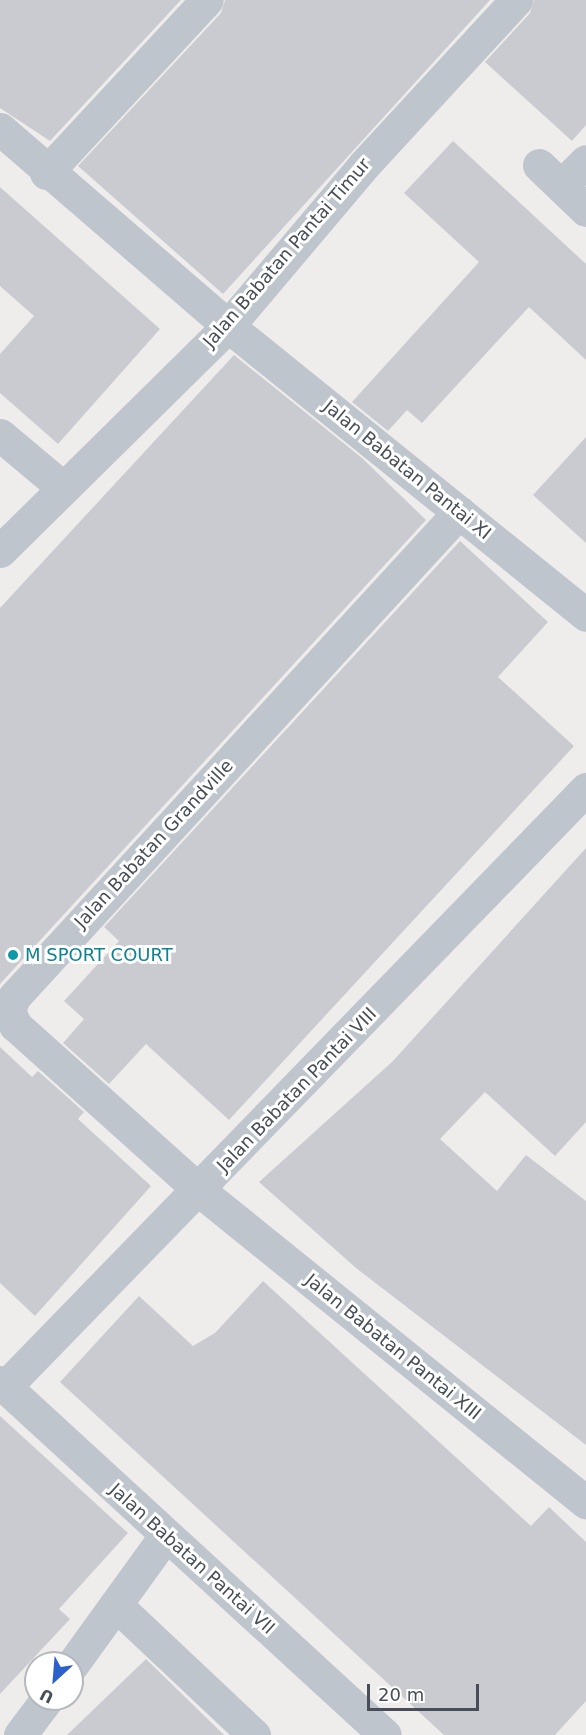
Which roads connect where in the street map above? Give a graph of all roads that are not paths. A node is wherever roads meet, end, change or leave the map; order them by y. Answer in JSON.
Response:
{"nodes":[{"id":1,"x":207,"y":0,"type":"edge"},
{"id":2,"x":516,"y":0,"type":"edge"},
{"id":3,"x":0,"y":129,"type":"edge"},
{"id":4,"x":586,"y":161,"type":"edge"},
{"id":5,"x":46,"y":173,"type":"junction"},
{"id":6,"x":586,"y":210,"type":"edge"},
{"id":7,"x":228,"y":326,"type":"junction"},
{"id":8,"x":0,"y":435,"type":"edge"},
{"id":9,"x":60,"y":486,"type":"junction"},
{"id":10,"x":459,"y":512,"type":"junction"},
{"id":11,"x":0,"y":551,"type":"edge"},
{"id":12,"x":586,"y":615,"type":"edge"},
{"id":13,"x":586,"y":789,"type":"edge"},
{"id":14,"x":200,"y":1191,"type":"junction"},
{"id":15,"x":3,"y":1385,"type":"edge"},
{"id":16,"x":586,"y":1503,"type":"edge"},
{"id":17,"x":165,"y":1536,"type":"junction"},
{"id":18,"x":116,"y":1605,"type":"junction"},
{"id":19,"x":82,"y":1651,"type":"edge"},
{"id":20,"x":37,"y":1711,"type":"edge"},
{"id":21,"x":20,"y":1735,"type":"edge"},
{"id":22,"x":254,"y":1735,"type":"edge"},
{"id":23,"x":385,"y":1735,"type":"edge"}],
"edges":[{"from":1,"to":5,"type":"street"},
{"from":2,"to":7,"type":"street","name":"Jalan Babatan Pantai Timur"},
{"from":3,"to":5,"type":"street","name":"Jalan Babatan Pantai XI"},
{"from":4,"to":6,"type":"street"},
{"from":5,"to":7,"type":"street","name":"Jalan Babatan Pantai XI"},
{"from":7,"to":9,"type":"street","name":"Jalan Babatan Pantai Timur"},
{"from":7,"to":10,"type":"street","name":"Jalan Babatan Pantai XI"},
{"from":8,"to":9,"type":"street"},
{"from":9,"to":11,"type":"street","name":"Jalan Babatan Pantai Timur"},
{"from":10,"to":12,"type":"street","name":"Jalan Babatan Pantai XI"},
{"from":10,"to":14,"type":"street","name":"Jalan Babatan Grandville"},
{"from":13,"to":14,"type":"street","name":"Jalan Babatan Pantai VIII"},
{"from":14,"to":15,"type":"street","name":"Jalan Babatan Pantai VIII"},
{"from":14,"to":16,"type":"street","name":"Jalan Babatan Pantai XIII"},
{"from":15,"to":17,"type":"street","name":"Jalan Babatan Pantai VII"},
{"from":17,"to":18,"type":"street"},
{"from":17,"to":23,"type":"street","name":"Jalan Babatan Pantai VII"},
{"from":18,"to":19,"type":"street"},
{"from":18,"to":22,"type":"street"},
{"from":20,"to":21,"type":"street"}]}
